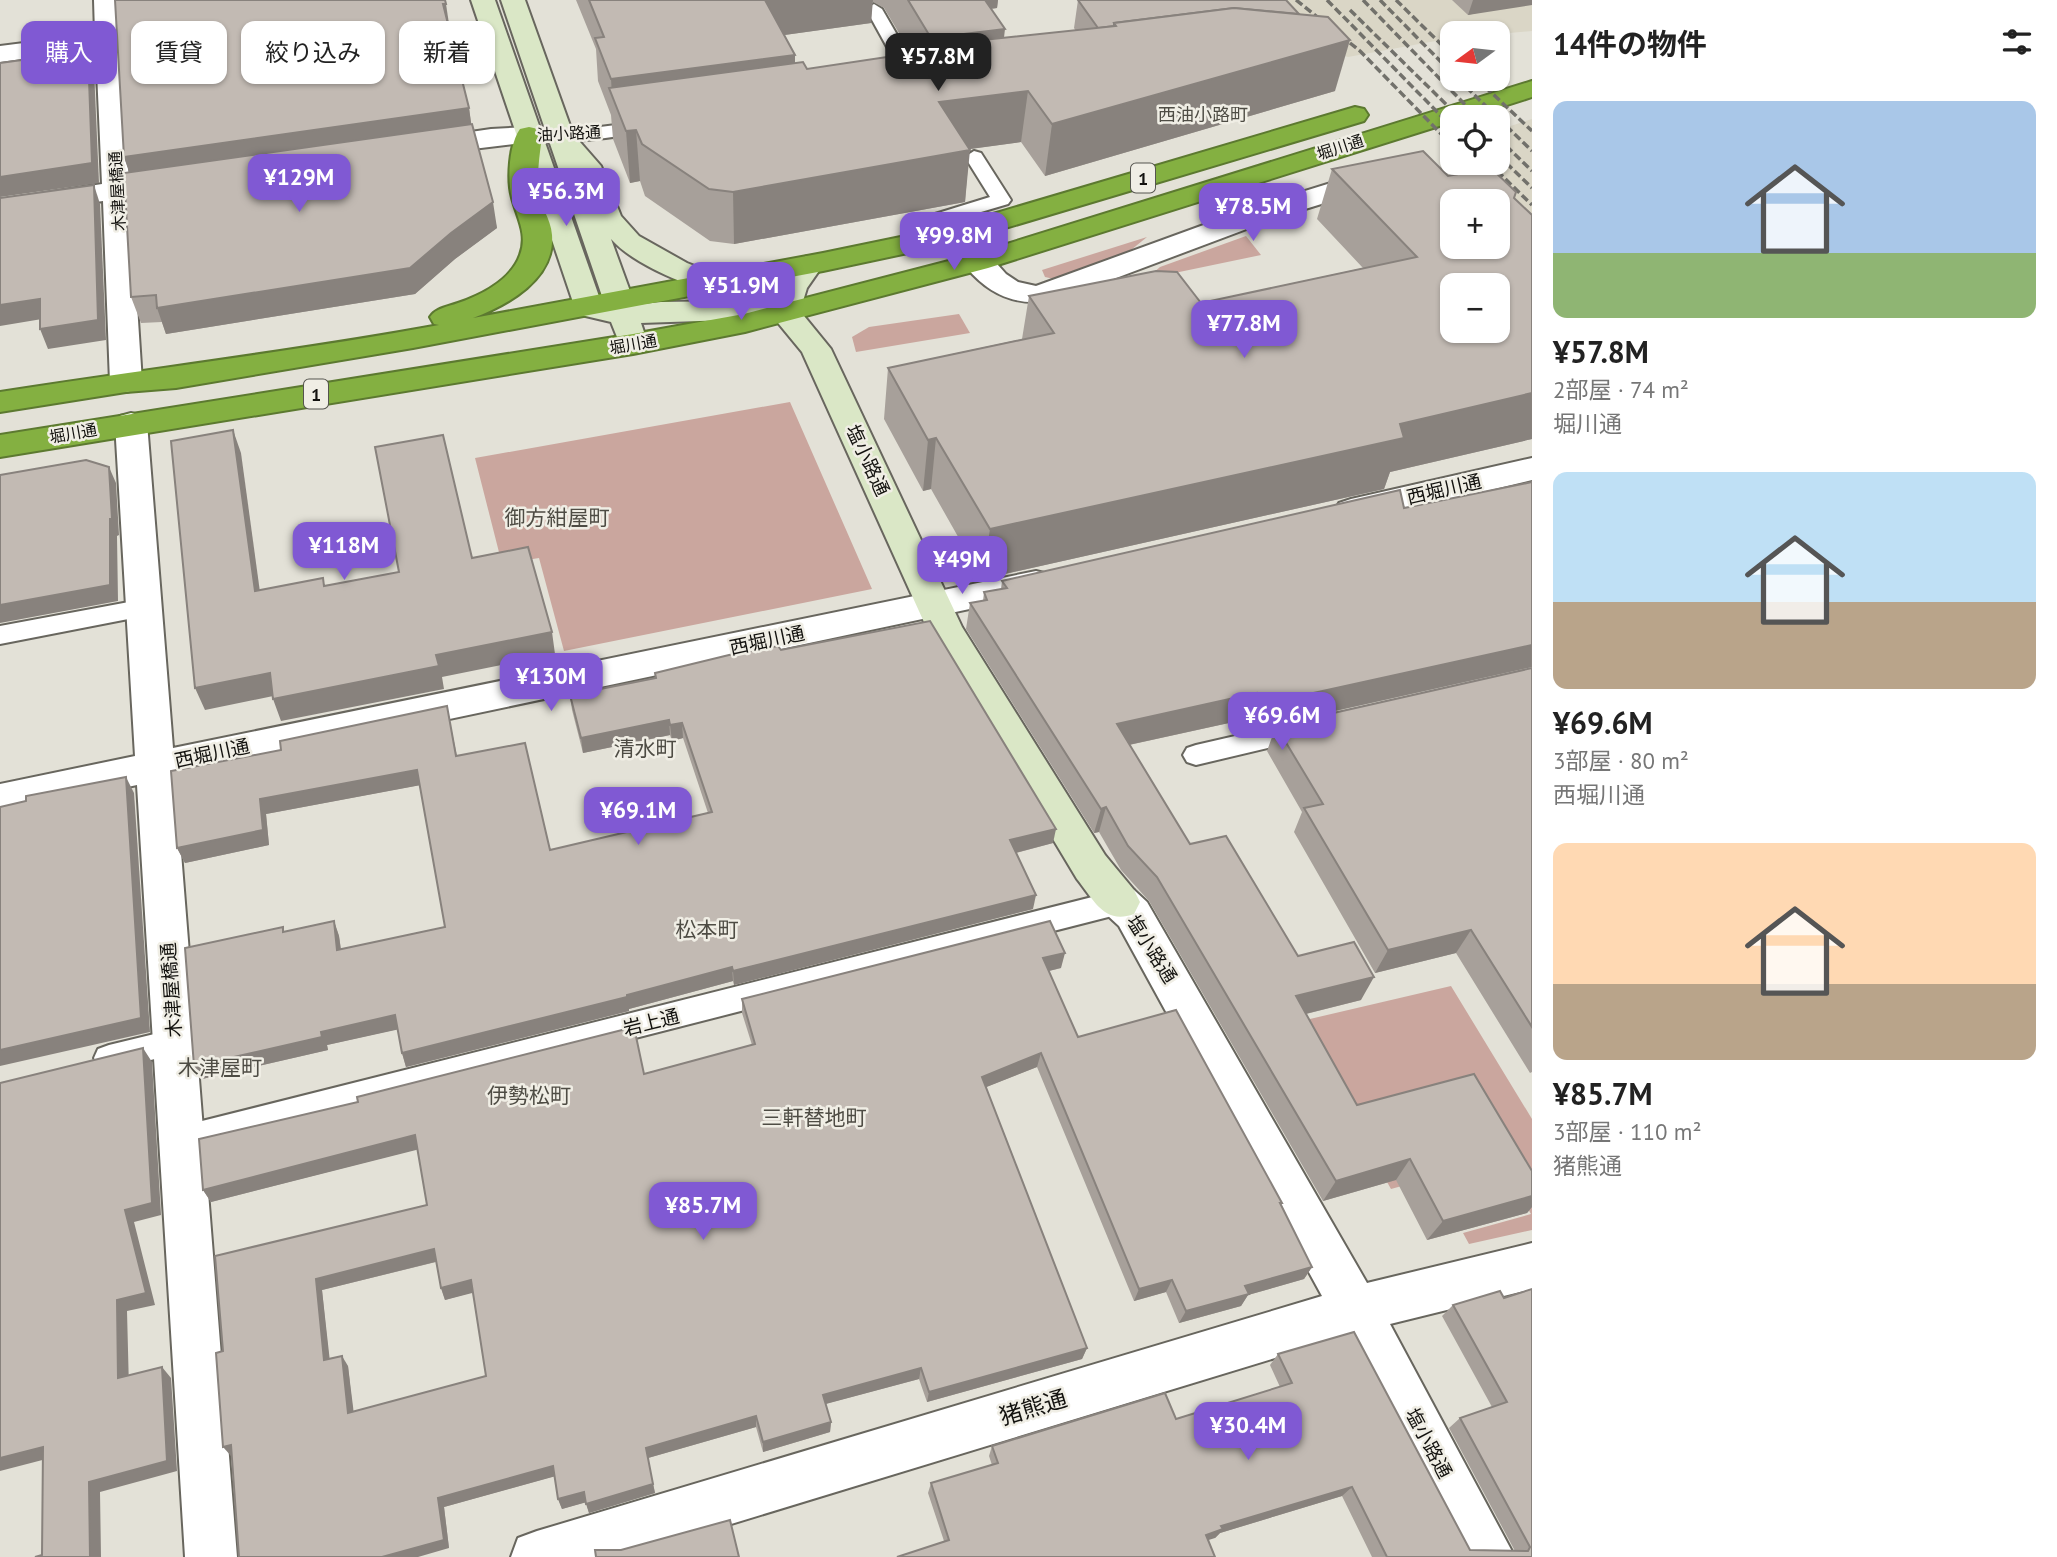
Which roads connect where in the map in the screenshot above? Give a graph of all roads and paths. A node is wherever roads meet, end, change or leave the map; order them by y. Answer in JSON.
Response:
{"nodes":[{"id":1,"x":106,"y":0,"type":"edge"},
{"id":2,"x":482,"y":0,"type":"edge"},
{"id":3,"x":513,"y":0,"type":"edge"},
{"id":4,"x":874,"y":9,"type":"dead end"},
{"id":5,"x":107,"y":21,"type":"edge"},
{"id":6,"x":21,"y":51,"type":"edge"},
{"id":7,"x":0,"y":54,"type":"edge"},
{"id":8,"x":110,"y":84,"type":"edge"},
{"id":9,"x":1532,"y":89,"type":"edge"},
{"id":10,"x":899,"y":92,"type":"edge"},
{"id":11,"x":1378,"y":108,"type":"dead end"},
{"id":12,"x":662,"y":124,"type":"edge"},
{"id":13,"x":529,"y":135,"type":"junction"},
{"id":14,"x":561,"y":137,"type":"junction"},
{"id":15,"x":394,"y":151,"type":"edge"},
{"id":16,"x":974,"y":157,"type":"edge"},
{"id":17,"x":200,"y":178,"type":"edge"},
{"id":18,"x":117,"y":190,"type":"junction"},
{"id":19,"x":1440,"y":194,"type":"edge"},
{"id":20,"x":0,"y":208,"type":"edge"},
{"id":21,"x":955,"y":234,"type":"junction"},
{"id":22,"x":978,"y":262,"type":"junction"},
{"id":23,"x":808,"y":265,"type":"junction"},
{"id":24,"x":716,"y":284,"type":"junction"},
{"id":25,"x":588,"y":308,"type":"junction"},
{"id":26,"x":785,"y":313,"type":"junction"},
{"id":27,"x":625,"y":323,"type":"junction"},
{"id":28,"x":413,"y":339,"type":"junction"},
{"id":29,"x":126,"y":382,"type":"junction"},
{"id":30,"x":0,"y":402,"type":"edge"},
{"id":31,"x":131,"y":423,"type":"junction"},
{"id":32,"x":0,"y":446,"type":"edge"},
{"id":33,"x":1532,"y":469,"type":"edge"},
{"id":34,"x":1318,"y":518,"type":"edge"},
{"id":35,"x":1065,"y":577,"type":"edge"},
{"id":36,"x":936,"y":606,"type":"junction"},
{"id":37,"x":145,"y":608,"type":"junction"},
{"id":38,"x":0,"y":635,"type":"edge"},
{"id":39,"x":1331,"y":724,"type":"edge"},
{"id":40,"x":1196,"y":755,"type":"dead end"},
{"id":41,"x":155,"y":765,"type":"junction"},
{"id":42,"x":0,"y":799,"type":"edge"},
{"id":43,"x":1121,"y":902,"type":"junction"},
{"id":44,"x":175,"y":1042,"type":"junction"},
{"id":45,"x":81,"y":1064,"type":"edge"},
{"id":46,"x":182,"y":1140,"type":"junction"},
{"id":47,"x":1529,"y":1272,"type":"edge"},
{"id":48,"x":1357,"y":1309,"type":"junction"},
{"id":49,"x":211,"y":1557,"type":"edge"},
{"id":50,"x":537,"y":1557,"type":"edge"},
{"id":51,"x":1489,"y":1557,"type":"edge"}],
"edges":[{"from":1,"to":5,"type":"street","name":"木津屋橋通"},
{"from":2,"to":13,"type":"street"},
{"from":3,"to":14,"type":"street"},
{"from":4,"to":10,"type":"lane"},
{"from":6,"to":7,"type":"street"},
{"from":8,"to":18,"type":"street","name":"木津屋橋通"},
{"from":9,"to":22,"type":"highway","name":"堀川通","number":"1"},
{"from":11,"to":21,"type":"highway","name":"堀川通","number":"1"},
{"from":12,"to":14,"type":"lane","name":"油小路通"},
{"from":13,"to":14,"type":"lane","name":"油小路通"},
{"from":13,"to":15,"type":"street","name":"油小路通"},
{"from":13,"to":25,"type":"street"},
{"from":13,"to":29,"type":"highway","number":"1"},
{"from":14,"to":24,"type":"street"},
{"from":14,"to":27,"type":"street"},
{"from":16,"to":21,"type":"lane"},
{"from":17,"to":18,"type":"street"},
{"from":18,"to":20,"type":"street"},
{"from":18,"to":29,"type":"street","name":"木津屋橋通"},
{"from":19,"to":22,"type":"street"},
{"from":21,"to":22,"type":"street"},
{"from":21,"to":23,"type":"highway","name":"堀川通","number":"1"},
{"from":22,"to":26,"type":"highway","name":"堀川通","number":"1"},
{"from":23,"to":24,"type":"highway","name":"堀川通","number":"1"},
{"from":23,"to":26,"type":"street"},
{"from":24,"to":26,"type":"street"},
{"from":24,"to":27,"type":"highway","name":"堀川通","number":"1"},
{"from":25,"to":27,"type":"street"},
{"from":25,"to":28,"type":"highway","number":"1"},
{"from":26,"to":27,"type":"highway","name":"堀川通","number":"1"},
{"from":26,"to":36,"type":"street","name":"塩小路通"},
{"from":27,"to":28,"type":"highway","number":"1"},
{"from":27,"to":31,"type":"highway","name":"堀川通","number":"1"},
{"from":28,"to":29,"type":"highway","number":"1"},
{"from":29,"to":30,"type":"highway","number":"1"},
{"from":31,"to":32,"type":"highway","name":"堀川通","number":"1"},
{"from":31,"to":37,"type":"street","name":"木津屋橋通"},
{"from":33,"to":34,"type":"street","name":"西堀川通"},
{"from":35,"to":36,"type":"street","name":"西堀川通"},
{"from":36,"to":41,"type":"street","name":"西堀川通"},
{"from":36,"to":43,"type":"street","name":"塩小路通"},
{"from":37,"to":38,"type":"lane"},
{"from":37,"to":41,"type":"street","name":"木津屋橋通"},
{"from":39,"to":40,"type":"lane"},
{"from":41,"to":42,"type":"street","name":"西堀川通"},
{"from":41,"to":44,"type":"street","name":"木津屋橋通"},
{"from":43,"to":46,"type":"lane","name":"岩上通"},
{"from":43,"to":48,"type":"street","name":"塩小路通"},
{"from":44,"to":45,"type":"lane"},
{"from":44,"to":46,"type":"street","name":"木津屋橋通"},
{"from":46,"to":49,"type":"street","name":"木津屋橋通"},
{"from":47,"to":48,"type":"street","name":"猪熊通"},
{"from":48,"to":50,"type":"street","name":"猪熊通"},
{"from":48,"to":51,"type":"street","name":"塩小路通"}]}
